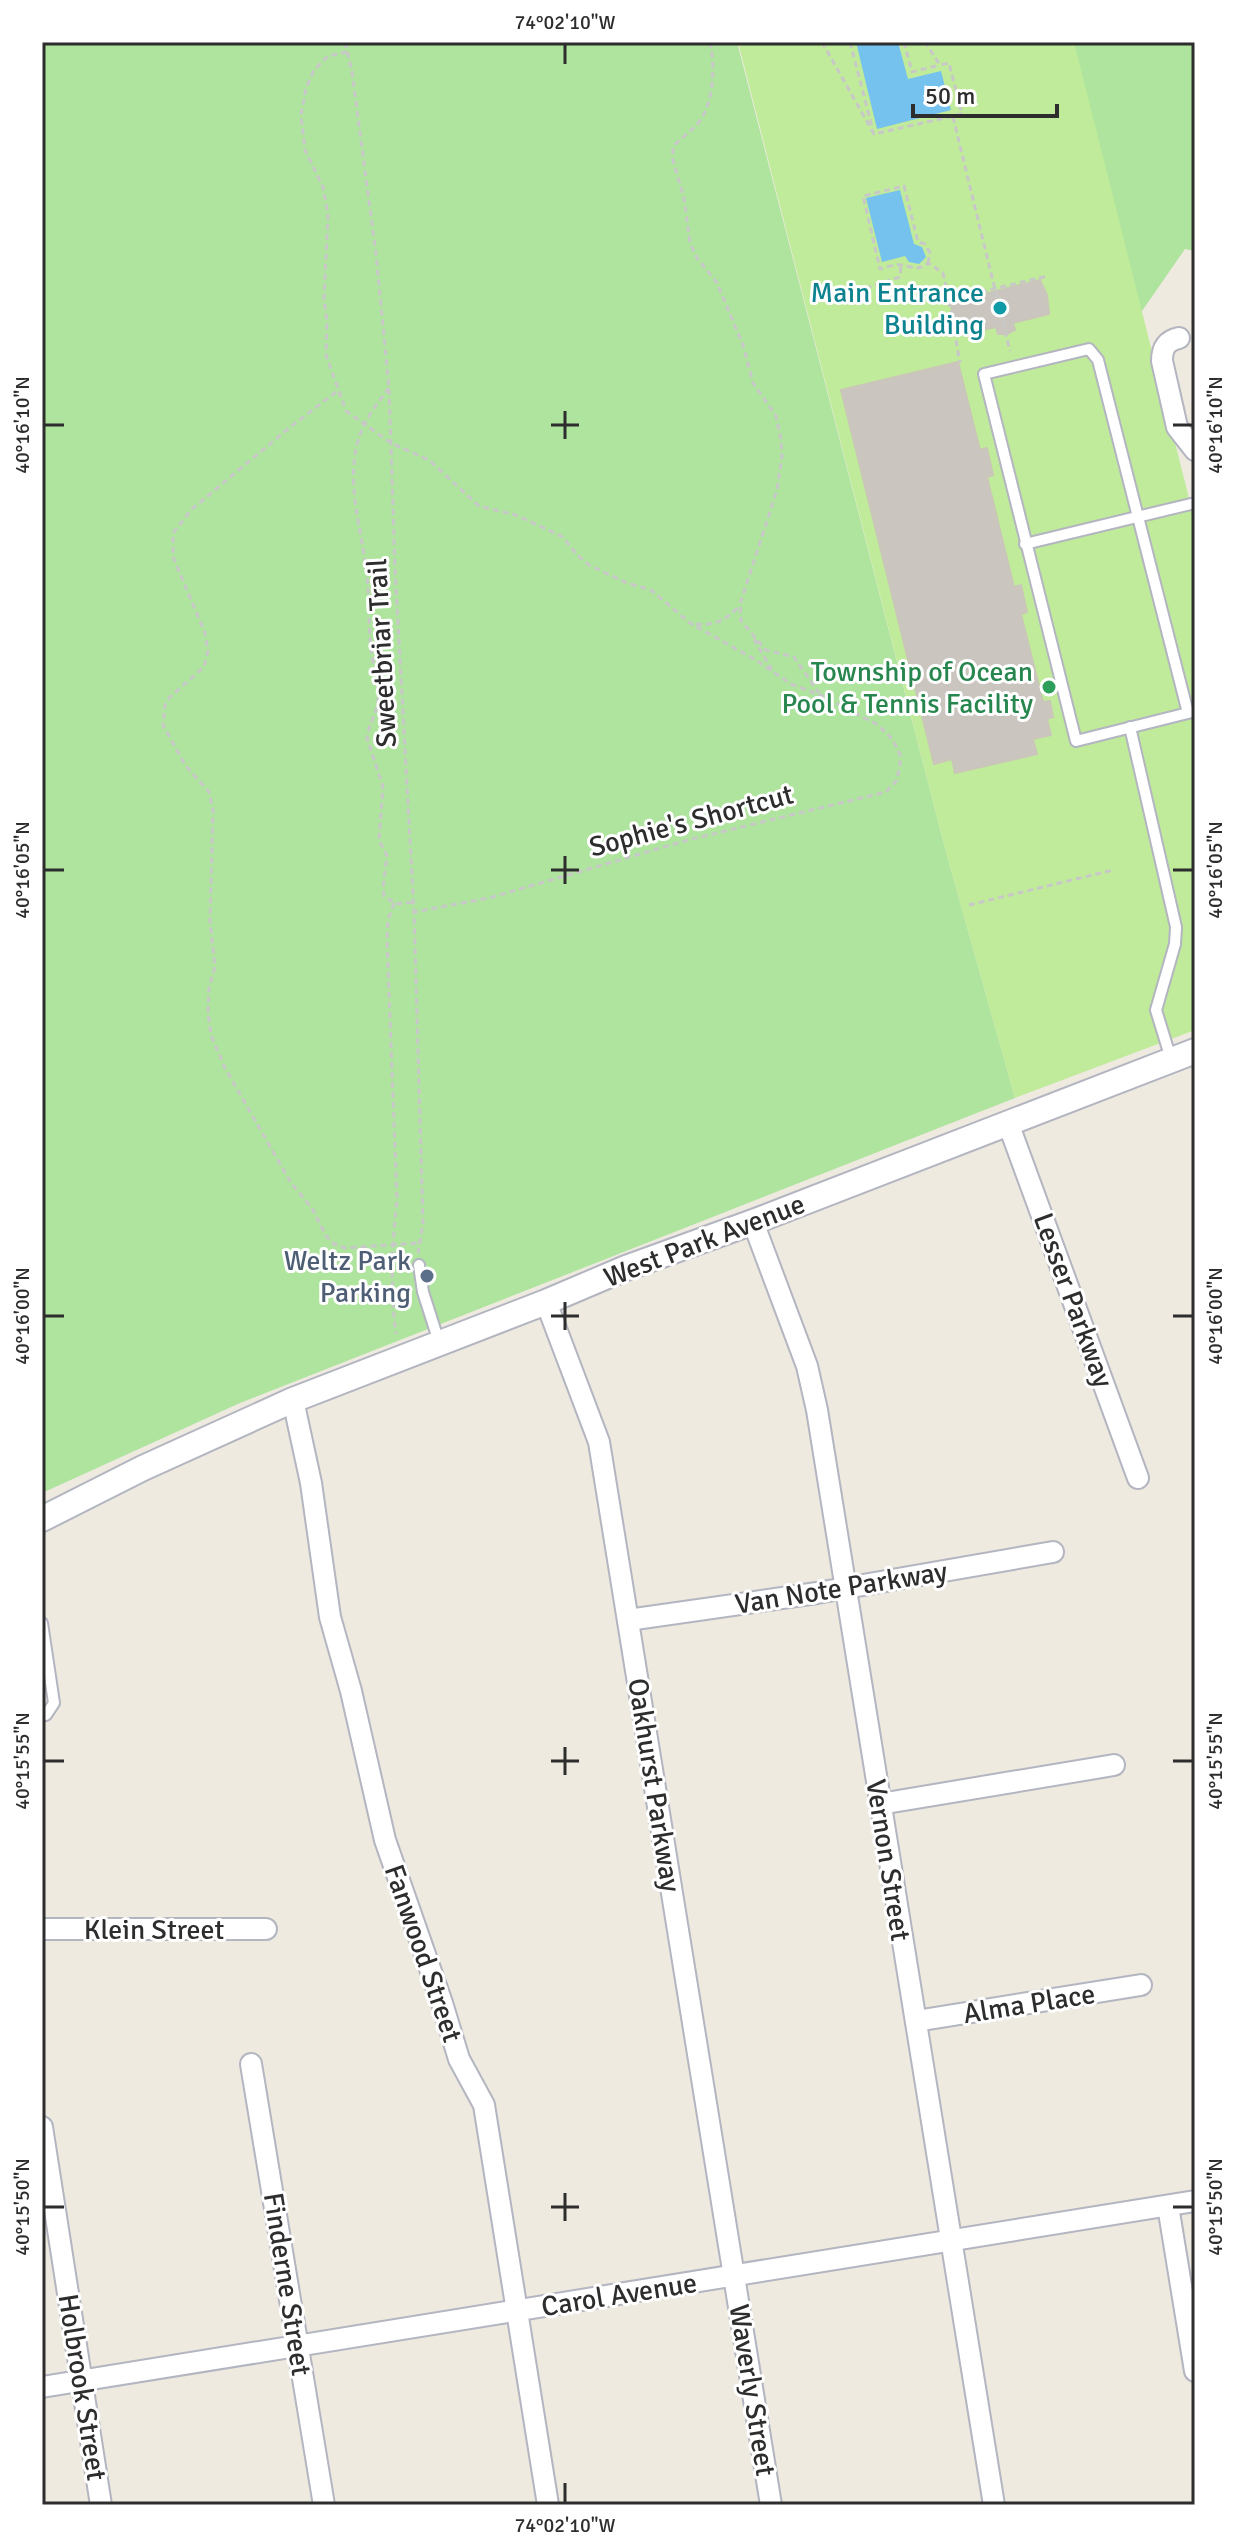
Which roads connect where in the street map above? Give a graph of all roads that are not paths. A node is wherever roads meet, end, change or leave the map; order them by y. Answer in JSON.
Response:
{"nodes":[{"id":1,"x":1179,"y":338,"type":"dead end"},
{"id":2,"x":1195,"y":450,"type":"edge"},
{"id":3,"x":1195,"y":503,"type":"edge"},
{"id":4,"x":1139,"y":516,"type":"junction"},
{"id":5,"x":1025,"y":544,"type":"junction"},
{"id":6,"x":1192,"y":712,"type":"edge"},
{"id":7,"x":1130,"y":727,"type":"junction"},
{"id":8,"x":1195,"y":1051,"type":"edge"},
{"id":9,"x":1171,"y":1060,"type":"junction"},
{"id":10,"x":1008,"y":1123,"type":"junction"},
{"id":11,"x":753,"y":1222,"type":"junction"},
{"id":12,"x":419,"y":1265,"type":"road end"},
{"id":13,"x":546,"y":1302,"type":"junction"},
{"id":14,"x":439,"y":1344,"type":"junction"},
{"id":15,"x":293,"y":1400,"type":"junction"},
{"id":16,"x":1138,"y":1478,"type":"dead end"},
{"id":17,"x":42,"y":1519,"type":"edge"},
{"id":18,"x":1053,"y":1552,"type":"dead end"},
{"id":19,"x":846,"y":1587,"type":"junction"},
{"id":20,"x":628,"y":1620,"type":"junction"},
{"id":21,"x":42,"y":1623,"type":"edge"},
{"id":22,"x":42,"y":1716,"type":"edge"},
{"id":23,"x":1114,"y":1765,"type":"dead end"},
{"id":24,"x":880,"y":1804,"type":"junction"},
{"id":25,"x":42,"y":1929,"type":"edge"},
{"id":26,"x":266,"y":1929,"type":"dead end"},
{"id":27,"x":1141,"y":1985,"type":"dead end"},
{"id":28,"x":916,"y":2021,"type":"junction"},
{"id":29,"x":251,"y":2064,"type":"dead end"},
{"id":30,"x":42,"y":2127,"type":"edge"},
{"id":31,"x":1195,"y":2201,"type":"edge"},
{"id":32,"x":1168,"y":2206,"type":"junction"},
{"id":33,"x":952,"y":2240,"type":"junction"},
{"id":34,"x":734,"y":2276,"type":"junction"},
{"id":35,"x":516,"y":2311,"type":"junction"},
{"id":36,"x":298,"y":2346,"type":"junction"},
{"id":37,"x":1195,"y":2371,"type":"edge"},
{"id":38,"x":81,"y":2381,"type":"junction"},
{"id":39,"x":42,"y":2387,"type":"edge"},
{"id":40,"x":101,"y":2505,"type":"edge"},
{"id":41,"x":324,"y":2505,"type":"edge"},
{"id":42,"x":548,"y":2505,"type":"edge"},
{"id":43,"x":771,"y":2505,"type":"edge"},
{"id":44,"x":994,"y":2505,"type":"edge"}],
"edges":[{"from":1,"to":2,"type":"street"},
{"from":3,"to":4,"type":"lane"},
{"from":4,"to":5,"type":"lane"},
{"from":4,"to":5,"type":"lane"},
{"from":4,"to":6,"type":"lane"},
{"from":5,"to":7,"type":"lane"},
{"from":6,"to":7,"type":"lane"},
{"from":7,"to":9,"type":"lane"},
{"from":8,"to":9,"type":"street","name":"West Park Avenue"},
{"from":9,"to":10,"type":"street","name":"West Park Avenue"},
{"from":10,"to":11,"type":"street","name":"West Park Avenue"},
{"from":10,"to":16,"type":"street","name":"Lesser Parkway"},
{"from":11,"to":13,"type":"street","name":"West Park Avenue"},
{"from":11,"to":19,"type":"street","name":"Vernon Street"},
{"from":12,"to":14,"type":"lane"},
{"from":13,"to":14,"type":"street","name":"West Park Avenue"},
{"from":13,"to":20,"type":"street","name":"Oakhurst Parkway"},
{"from":14,"to":15,"type":"street","name":"West Park Avenue"},
{"from":15,"to":17,"type":"street","name":"West Park Avenue"},
{"from":15,"to":35,"type":"street","name":"Fanwood Street"},
{"from":18,"to":19,"type":"street","name":"Van Note Parkway"},
{"from":19,"to":20,"type":"street","name":"Van Note Parkway"},
{"from":19,"to":24,"type":"street","name":"Vernon Street"},
{"from":20,"to":34,"type":"street","name":"Oakhurst Parkway"},
{"from":21,"to":22,"type":"lane"},
{"from":23,"to":24,"type":"street"},
{"from":24,"to":28,"type":"street","name":"Vernon Street"},
{"from":25,"to":26,"type":"street","name":"Klein Street"},
{"from":27,"to":28,"type":"street","name":"Alma Place"},
{"from":28,"to":33,"type":"street","name":"Vernon Street"},
{"from":29,"to":36,"type":"street","name":"Finderne Street"},
{"from":30,"to":38,"type":"street","name":"Holbrook Street"},
{"from":31,"to":32,"type":"street","name":"Carol Avenue"},
{"from":32,"to":33,"type":"street","name":"Carol Avenue"},
{"from":32,"to":37,"type":"street"},
{"from":33,"to":34,"type":"street","name":"Carol Avenue"},
{"from":33,"to":44,"type":"street","name":"Vernon Street"},
{"from":34,"to":35,"type":"street","name":"Carol Avenue"},
{"from":34,"to":43,"type":"street","name":"Waverly Street"},
{"from":35,"to":36,"type":"street","name":"Carol Avenue"},
{"from":35,"to":42,"type":"street","name":"Fanwood Street"},
{"from":36,"to":38,"type":"street","name":"Carol Avenue"},
{"from":36,"to":41,"type":"street","name":"Finderne Street"},
{"from":38,"to":39,"type":"street","name":"Carol Avenue"},
{"from":38,"to":40,"type":"street","name":"Holbrook Street"}]}
